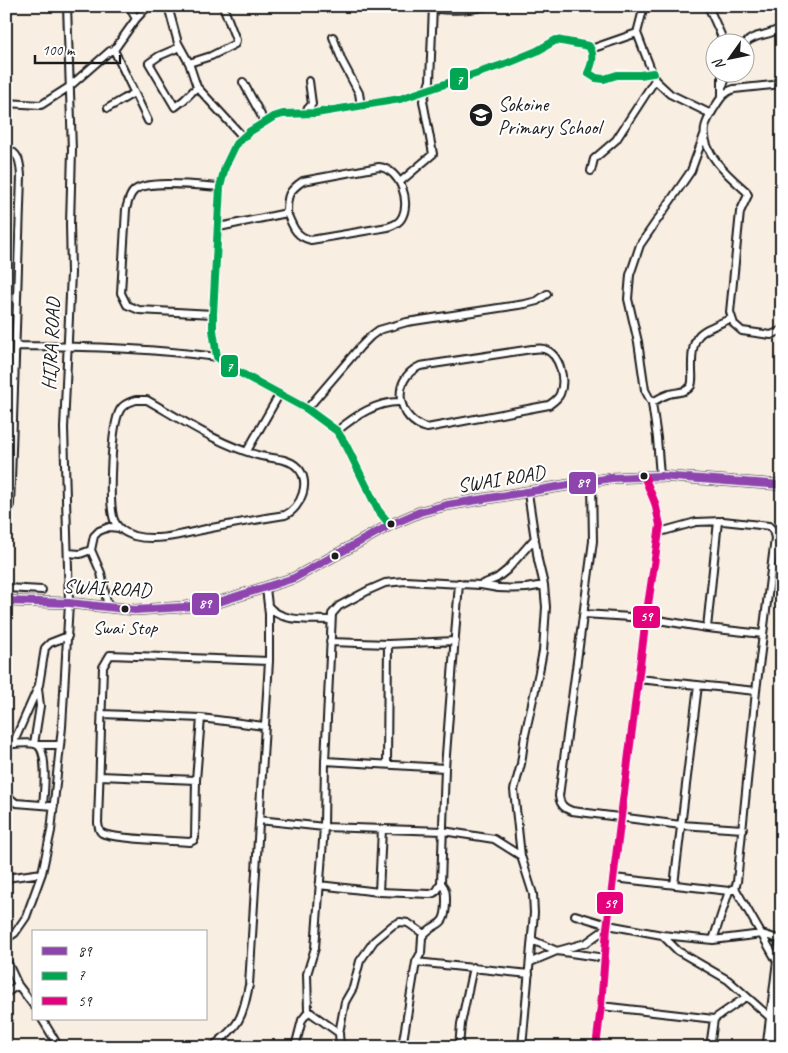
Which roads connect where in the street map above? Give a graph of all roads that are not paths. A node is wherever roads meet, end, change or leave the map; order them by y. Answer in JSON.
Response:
{"nodes":[{"id":1,"x":67,"y":6,"type":"edge"},
{"id":2,"x":130,"y":6,"type":"edge"},
{"id":3,"x":148,"y":6,"type":"edge"},
{"id":4,"x":168,"y":6,"type":"edge"},
{"id":5,"x":223,"y":6,"type":"edge"},
{"id":6,"x":418,"y":6,"type":"edge"},
{"id":7,"x":487,"y":6,"type":"edge"},
{"id":8,"x":644,"y":6,"type":"edge"},
{"id":9,"x":708,"y":6,"type":"edge"},
{"id":10,"x":432,"y":7,"type":"edge"},
{"id":11,"x":136,"y":19,"type":"junction"},
{"id":12,"x":782,"y":27,"type":"edge"},
{"id":13,"x":720,"y":32,"type":"edge"},
{"id":14,"x":637,"y":33,"type":"junction"},
{"id":15,"x":333,"y":37,"type":"dead end"},
{"id":16,"x":756,"y":37,"type":"edge"},
{"id":17,"x":180,"y":47,"type":"junction"},
{"id":18,"x":591,"y":49,"type":"junction"},
{"id":19,"x":114,"y":50,"type":"junction"},
{"id":20,"x":189,"y":63,"type":"junction"},
{"id":21,"x":654,"y":77,"type":"junction"},
{"id":22,"x":309,"y":81,"type":"dead end"},
{"id":23,"x":243,"y":82,"type":"dead end"},
{"id":24,"x":722,"y":82,"type":"edge"},
{"id":25,"x":724,"y":82,"type":"edge"},
{"id":26,"x":782,"y":84,"type":"edge"},
{"id":27,"x":722,"y":86,"type":"junction"},
{"id":28,"x":69,"y":87,"type":"junction"},
{"id":29,"x":197,"y":87,"type":"junction"},
{"id":30,"x":427,"y":91,"type":"junction"},
{"id":31,"x":134,"y":93,"type":"junction"},
{"id":32,"x":722,"y":96,"type":"junction"},
{"id":33,"x":6,"y":103,"type":"edge"},
{"id":34,"x":361,"y":106,"type":"junction"},
{"id":35,"x":108,"y":108,"type":"dead end"},
{"id":36,"x":303,"y":114,"type":"junction"},
{"id":37,"x":711,"y":114,"type":"junction"},
{"id":38,"x":148,"y":122,"type":"dead end"},
{"id":39,"x":263,"y":122,"type":"junction"},
{"id":40,"x":705,"y":134,"type":"junction"},
{"id":41,"x":243,"y":137,"type":"junction"},
{"id":42,"x":6,"y":149,"type":"edge"},
{"id":43,"x":590,"y":171,"type":"dead end"},
{"id":44,"x":400,"y":182,"type":"junction"},
{"id":45,"x":220,"y":187,"type":"junction"},
{"id":46,"x":287,"y":213,"type":"junction"},
{"id":47,"x":219,"y":227,"type":"junction"},
{"id":48,"x":546,"y":294,"type":"dead end"},
{"id":49,"x":213,"y":314,"type":"junction"},
{"id":50,"x":732,"y":318,"type":"junction"},
{"id":51,"x":782,"y":330,"type":"edge"},
{"id":52,"x":16,"y":346,"type":"junction"},
{"id":53,"x":67,"y":346,"type":"junction"},
{"id":54,"x":217,"y":357,"type":"junction"},
{"id":55,"x":279,"y":395,"type":"junction"},
{"id":56,"x":401,"y":402,"type":"junction"},
{"id":57,"x":652,"y":402,"type":"junction"},
{"id":58,"x":307,"y":408,"type":"junction"},
{"id":59,"x":337,"y":432,"type":"junction"},
{"id":60,"x":247,"y":451,"type":"junction"},
{"id":61,"x":644,"y":476,"type":"junction"},
{"id":62,"x":660,"y":476,"type":"junction"},
{"id":63,"x":592,"y":482,"type":"junction"},
{"id":64,"x":782,"y":485,"type":"edge"},
{"id":65,"x":528,"y":493,"type":"junction"},
{"id":66,"x":6,"y":520,"type":"edge"},
{"id":67,"x":718,"y":521,"type":"junction"},
{"id":68,"x":390,"y":526,"type":"junction"},
{"id":69,"x":119,"y":528,"type":"junction"},
{"id":70,"x":660,"y":532,"type":"junction"},
{"id":71,"x":535,"y":538,"type":"junction"},
{"id":72,"x":91,"y":550,"type":"junction"},
{"id":73,"x":68,"y":553,"type":"junction"},
{"id":74,"x":771,"y":569,"type":"junction"},
{"id":75,"x":782,"y":570,"type":"edge"},
{"id":76,"x":459,"y":583,"type":"junction"},
{"id":77,"x":480,"y":585,"type":"junction"},
{"id":78,"x":544,"y":586,"type":"junction"},
{"id":79,"x":6,"y":588,"type":"edge"},
{"id":80,"x":266,"y":588,"type":"junction"},
{"id":81,"x":42,"y":590,"type":"dead end"},
{"id":82,"x":6,"y":601,"type":"edge"},
{"id":83,"x":69,"y":603,"type":"junction"},
{"id":84,"x":268,"y":605,"type":"junction"},
{"id":85,"x":108,"y":607,"type":"junction"},
{"id":86,"x":584,"y":614,"type":"junction"},
{"id":87,"x":646,"y":618,"type":"junction"},
{"id":88,"x":331,"y":620,"type":"junction"},
{"id":89,"x":707,"y":628,"type":"junction"},
{"id":90,"x":763,"y":634,"type":"junction"},
{"id":91,"x":68,"y":636,"type":"junction"},
{"id":92,"x":456,"y":641,"type":"junction"},
{"id":93,"x":330,"y":642,"type":"junction"},
{"id":94,"x":388,"y":644,"type":"junction"},
{"id":95,"x":269,"y":661,"type":"junction"},
{"id":96,"x":638,"y":678,"type":"junction"},
{"id":97,"x":698,"y":685,"type":"junction"},
{"id":98,"x":38,"y":686,"type":"junction"},
{"id":99,"x":756,"y":692,"type":"junction"},
{"id":100,"x":102,"y":714,"type":"junction"},
{"id":101,"x":201,"y":718,"type":"junction"},
{"id":102,"x":264,"y":726,"type":"junction"},
{"id":103,"x":35,"y":744,"type":"junction"},
{"id":104,"x":10,"y":745,"type":"edge"},
{"id":105,"x":60,"y":745,"type":"junction"},
{"id":106,"x":325,"y":761,"type":"junction"},
{"id":107,"x":387,"y":764,"type":"junction"},
{"id":108,"x":445,"y":768,"type":"junction"},
{"id":109,"x":100,"y":776,"type":"junction"},
{"id":110,"x":196,"y":780,"type":"junction"},
{"id":111,"x":6,"y":796,"type":"edge"},
{"id":112,"x":44,"y":805,"type":"junction"},
{"id":113,"x":54,"y":806,"type":"junction"},
{"id":114,"x":621,"y":816,"type":"junction"},
{"id":115,"x":259,"y":820,"type":"junction"},
{"id":116,"x":681,"y":824,"type":"junction"},
{"id":117,"x":324,"y":827,"type":"junction"},
{"id":118,"x":382,"y":829,"type":"junction"},
{"id":119,"x":743,"y":829,"type":"junction"},
{"id":120,"x":443,"y":831,"type":"junction"},
{"id":121,"x":520,"y":856,"type":"junction"},
{"id":122,"x":42,"y":873,"type":"junction"},
{"id":123,"x":6,"y":878,"type":"edge"},
{"id":124,"x":614,"y":878,"type":"junction"},
{"id":125,"x":441,"y":883,"type":"junction"},
{"id":126,"x":320,"y":885,"type":"junction"},
{"id":127,"x":674,"y":885,"type":"junction"},
{"id":128,"x":732,"y":889,"type":"junction"},
{"id":129,"x":379,"y":892,"type":"junction"},
{"id":130,"x":575,"y":915,"type":"dead end"},
{"id":131,"x":607,"y":926,"type":"junction"},
{"id":132,"x":424,"y":934,"type":"junction"},
{"id":133,"x":762,"y":934,"type":"junction"},
{"id":134,"x":662,"y":935,"type":"junction"},
{"id":135,"x":6,"y":939,"type":"edge"},
{"id":136,"x":532,"y":940,"type":"junction"},
{"id":137,"x":713,"y":940,"type":"junction"},
{"id":138,"x":782,"y":940,"type":"edge"},
{"id":139,"x":558,"y":951,"type":"junction"},
{"id":140,"x":605,"y":958,"type":"junction"},
{"id":141,"x":6,"y":959,"type":"edge"},
{"id":142,"x":416,"y":962,"type":"junction"},
{"id":143,"x":531,"y":962,"type":"junction"},
{"id":144,"x":779,"y":964,"type":"junction"},
{"id":145,"x":473,"y":967,"type":"junction"},
{"id":146,"x":529,"y":974,"type":"junction"},
{"id":147,"x":18,"y":985,"type":"junction"},
{"id":148,"x":6,"y":993,"type":"edge"},
{"id":149,"x":746,"y":997,"type":"junction"},
{"id":150,"x":32,"y":1003,"type":"edge"},
{"id":151,"x":601,"y":1006,"type":"junction"},
{"id":152,"x":309,"y":1011,"type":"junction"},
{"id":153,"x":714,"y":1019,"type":"junction"},
{"id":154,"x":772,"y":1019,"type":"junction"},
{"id":155,"x":43,"y":1020,"type":"edge"},
{"id":156,"x":339,"y":1033,"type":"junction"},
{"id":157,"x":774,"y":1040,"type":"edge"},
{"id":158,"x":340,"y":1044,"type":"edge"},
{"id":159,"x":59,"y":1047,"type":"edge"},
{"id":160,"x":212,"y":1047,"type":"edge"},
{"id":161,"x":295,"y":1047,"type":"edge"},
{"id":162,"x":331,"y":1047,"type":"edge"},
{"id":163,"x":402,"y":1047,"type":"edge"},
{"id":164,"x":459,"y":1047,"type":"edge"},
{"id":165,"x":522,"y":1047,"type":"edge"},
{"id":166,"x":596,"y":1047,"type":"edge"},
{"id":167,"x":710,"y":1047,"type":"edge"}],
"edges":[{"from":1,"to":28,"type":"street","name":"HIJRA ROAD"},
{"from":2,"to":11,"type":"street"},
{"from":3,"to":11,"type":"street"},
{"from":4,"to":17,"type":"street"},
{"from":5,"to":20,"type":"street"},
{"from":6,"to":10,"type":"street"},
{"from":7,"to":10,"type":"street"},
{"from":8,"to":14,"type":"street"},
{"from":9,"to":13,"type":"street"},
{"from":10,"to":30,"type":"street"},
{"from":11,"to":19,"type":"street"},
{"from":12,"to":16,"type":"street"},
{"from":14,"to":18,"type":"street"},
{"from":14,"to":21,"type":"street"},
{"from":15,"to":34,"type":"street"},
{"from":17,"to":20,"type":"street"},
{"from":17,"to":29,"type":"street"},
{"from":18,"to":21,"type":"street"},
{"from":18,"to":30,"type":"street"},
{"from":19,"to":28,"type":"street"},
{"from":19,"to":31,"type":"street"},
{"from":20,"to":29,"type":"street"},
{"from":21,"to":37,"type":"street"},
{"from":21,"to":43,"type":"street"},
{"from":22,"to":36,"type":"street"},
{"from":23,"to":39,"type":"street"},
{"from":24,"to":27,"type":"street"},
{"from":25,"to":27,"type":"street"},
{"from":26,"to":32,"type":"street"},
{"from":27,"to":32,"type":"street"},
{"from":28,"to":33,"type":"street"},
{"from":28,"to":53,"type":"street","name":"HIJRA ROAD"},
{"from":29,"to":41,"type":"street"},
{"from":30,"to":34,"type":"street"},
{"from":30,"to":44,"type":"street"},
{"from":31,"to":35,"type":"street"},
{"from":31,"to":38,"type":"street"},
{"from":32,"to":37,"type":"street"},
{"from":34,"to":36,"type":"street"},
{"from":36,"to":39,"type":"street"},
{"from":37,"to":40,"type":"street"},
{"from":39,"to":41,"type":"street"},
{"from":40,"to":50,"type":"street"},
{"from":40,"to":57,"type":"street"},
{"from":41,"to":45,"type":"street"},
{"from":42,"to":52,"type":"street"},
{"from":44,"to":46,"type":"street"},
{"from":44,"to":46,"type":"street"},
{"from":45,"to":47,"type":"street"},
{"from":45,"to":49,"type":"street"},
{"from":46,"to":47,"type":"street"},
{"from":47,"to":49,"type":"street"},
{"from":48,"to":58,"type":"street"},
{"from":49,"to":54,"type":"street"},
{"from":50,"to":51,"type":"street"},
{"from":50,"to":57,"type":"street"},
{"from":52,"to":53,"type":"street"},
{"from":52,"to":66,"type":"street"},
{"from":53,"to":54,"type":"street"},
{"from":53,"to":73,"type":"street","name":"HIJRA ROAD"},
{"from":54,"to":55,"type":"street"},
{"from":55,"to":58,"type":"street"},
{"from":55,"to":60,"type":"street"},
{"from":56,"to":56,"type":"street"},
{"from":56,"to":59,"type":"street"},
{"from":57,"to":62,"type":"street"},
{"from":58,"to":59,"type":"street"},
{"from":59,"to":68,"type":"street"},
{"from":60,"to":69,"type":"street"},
{"from":60,"to":69,"type":"street"},
{"from":61,"to":62,"type":"street","name":"SWAI ROAD"},
{"from":61,"to":63,"type":"street","name":"SWAI ROAD"},
{"from":61,"to":70,"type":"street"},
{"from":62,"to":64,"type":"street","name":"SWAI ROAD"},
{"from":63,"to":65,"type":"street","name":"SWAI ROAD"},
{"from":63,"to":86,"type":"street"},
{"from":65,"to":68,"type":"street","name":"SWAI ROAD"},
{"from":65,"to":71,"type":"street"},
{"from":67,"to":70,"type":"street"},
{"from":67,"to":74,"type":"street"},
{"from":67,"to":89,"type":"street"},
{"from":68,"to":80,"type":"street","name":"SWAI ROAD"},
{"from":69,"to":72,"type":"street"},
{"from":70,"to":87,"type":"street"},
{"from":71,"to":77,"type":"street"},
{"from":71,"to":78,"type":"street"},
{"from":72,"to":73,"type":"street"},
{"from":72,"to":85,"type":"street"},
{"from":73,"to":83,"type":"street","name":"HIJRA ROAD"},
{"from":74,"to":75,"type":"street"},
{"from":74,"to":90,"type":"street"},
{"from":76,"to":77,"type":"street"},
{"from":76,"to":88,"type":"street"},
{"from":76,"to":92,"type":"street"},
{"from":77,"to":78,"type":"street"},
{"from":78,"to":121,"type":"street"},
{"from":79,"to":81,"type":"street"},
{"from":80,"to":84,"type":"street"},
{"from":80,"to":85,"type":"street","name":"SWAI ROAD"},
{"from":82,"to":83,"type":"street","name":"SWAI ROAD"},
{"from":83,"to":85,"type":"street","name":"SWAI ROAD"},
{"from":83,"to":91,"type":"street","name":"HIJRA ROAD"},
{"from":84,"to":88,"type":"street"},
{"from":84,"to":95,"type":"street"},
{"from":86,"to":87,"type":"street"},
{"from":86,"to":114,"type":"street"},
{"from":87,"to":89,"type":"street"},
{"from":87,"to":96,"type":"street"},
{"from":88,"to":93,"type":"street"},
{"from":89,"to":90,"type":"street"},
{"from":90,"to":99,"type":"street"},
{"from":91,"to":98,"type":"street"},
{"from":91,"to":105,"type":"street","name":"HIJRA ROAD"},
{"from":92,"to":94,"type":"street"},
{"from":92,"to":108,"type":"street"},
{"from":93,"to":94,"type":"street"},
{"from":93,"to":106,"type":"street"},
{"from":94,"to":107,"type":"street"},
{"from":95,"to":100,"type":"street"},
{"from":95,"to":102,"type":"street"},
{"from":96,"to":97,"type":"street"},
{"from":96,"to":114,"type":"street"},
{"from":97,"to":99,"type":"street"},
{"from":97,"to":116,"type":"street"},
{"from":98,"to":103,"type":"street"},
{"from":98,"to":104,"type":"street"},
{"from":99,"to":119,"type":"street"},
{"from":100,"to":101,"type":"street"},
{"from":100,"to":109,"type":"street"},
{"from":101,"to":102,"type":"street"},
{"from":101,"to":110,"type":"street"},
{"from":102,"to":115,"type":"street"},
{"from":103,"to":104,"type":"street"},
{"from":103,"to":105,"type":"street"},
{"from":103,"to":112,"type":"street"},
{"from":105,"to":113,"type":"street","name":"HIJRA ROAD"},
{"from":106,"to":107,"type":"street"},
{"from":106,"to":117,"type":"street"},
{"from":107,"to":108,"type":"street"},
{"from":108,"to":120,"type":"street"},
{"from":109,"to":110,"type":"street"},
{"from":109,"to":110,"type":"street"},
{"from":111,"to":112,"type":"street"},
{"from":112,"to":113,"type":"street"},
{"from":113,"to":122,"type":"street","name":"HIJRA ROAD"},
{"from":114,"to":116,"type":"street"},
{"from":114,"to":124,"type":"street"},
{"from":115,"to":117,"type":"street"},
{"from":115,"to":160,"type":"street"},
{"from":116,"to":119,"type":"street"},
{"from":116,"to":127,"type":"street"},
{"from":117,"to":118,"type":"street"},
{"from":117,"to":126,"type":"street"},
{"from":118,"to":120,"type":"street"},
{"from":118,"to":129,"type":"street"},
{"from":119,"to":128,"type":"street"},
{"from":120,"to":121,"type":"street"},
{"from":120,"to":125,"type":"street"},
{"from":121,"to":136,"type":"street"},
{"from":122,"to":123,"type":"street"},
{"from":122,"to":135,"type":"street","name":"HIJRA ROAD"},
{"from":124,"to":127,"type":"street"},
{"from":124,"to":131,"type":"street"},
{"from":125,"to":129,"type":"street"},
{"from":125,"to":132,"type":"street"},
{"from":126,"to":129,"type":"street"},
{"from":126,"to":152,"type":"street"},
{"from":127,"to":128,"type":"street"},
{"from":128,"to":133,"type":"street"},
{"from":128,"to":137,"type":"street"},
{"from":130,"to":131,"type":"street"},
{"from":131,"to":134,"type":"street"},
{"from":131,"to":139,"type":"street"},
{"from":131,"to":140,"type":"street"},
{"from":132,"to":142,"type":"street"},
{"from":132,"to":156,"type":"street"},
{"from":133,"to":137,"type":"street"},
{"from":133,"to":138,"type":"street"},
{"from":133,"to":144,"type":"street"},
{"from":134,"to":137,"type":"street"},
{"from":134,"to":149,"type":"street"},
{"from":136,"to":139,"type":"street"},
{"from":136,"to":143,"type":"street"},
{"from":138,"to":144,"type":"highway"},
{"from":139,"to":140,"type":"street"},
{"from":139,"to":143,"type":"street"},
{"from":140,"to":151,"type":"street"},
{"from":141,"to":147,"type":"street"},
{"from":142,"to":145,"type":"street"},
{"from":142,"to":163,"type":"street"},
{"from":143,"to":146,"type":"street"},
{"from":144,"to":154,"type":"highway"},
{"from":145,"to":146,"type":"street"},
{"from":145,"to":164,"type":"street"},
{"from":146,"to":165,"type":"street"},
{"from":147,"to":148,"type":"street"},
{"from":147,"to":150,"type":"street"},
{"from":149,"to":153,"type":"street"},
{"from":149,"to":154,"type":"street"},
{"from":151,"to":153,"type":"street"},
{"from":151,"to":166,"type":"street"},
{"from":152,"to":156,"type":"street"},
{"from":152,"to":161,"type":"street"},
{"from":153,"to":167,"type":"street"},
{"from":154,"to":157,"type":"highway"},
{"from":155,"to":159,"type":"street"},
{"from":156,"to":158,"type":"street"},
{"from":158,"to":162,"type":"street"}]}
